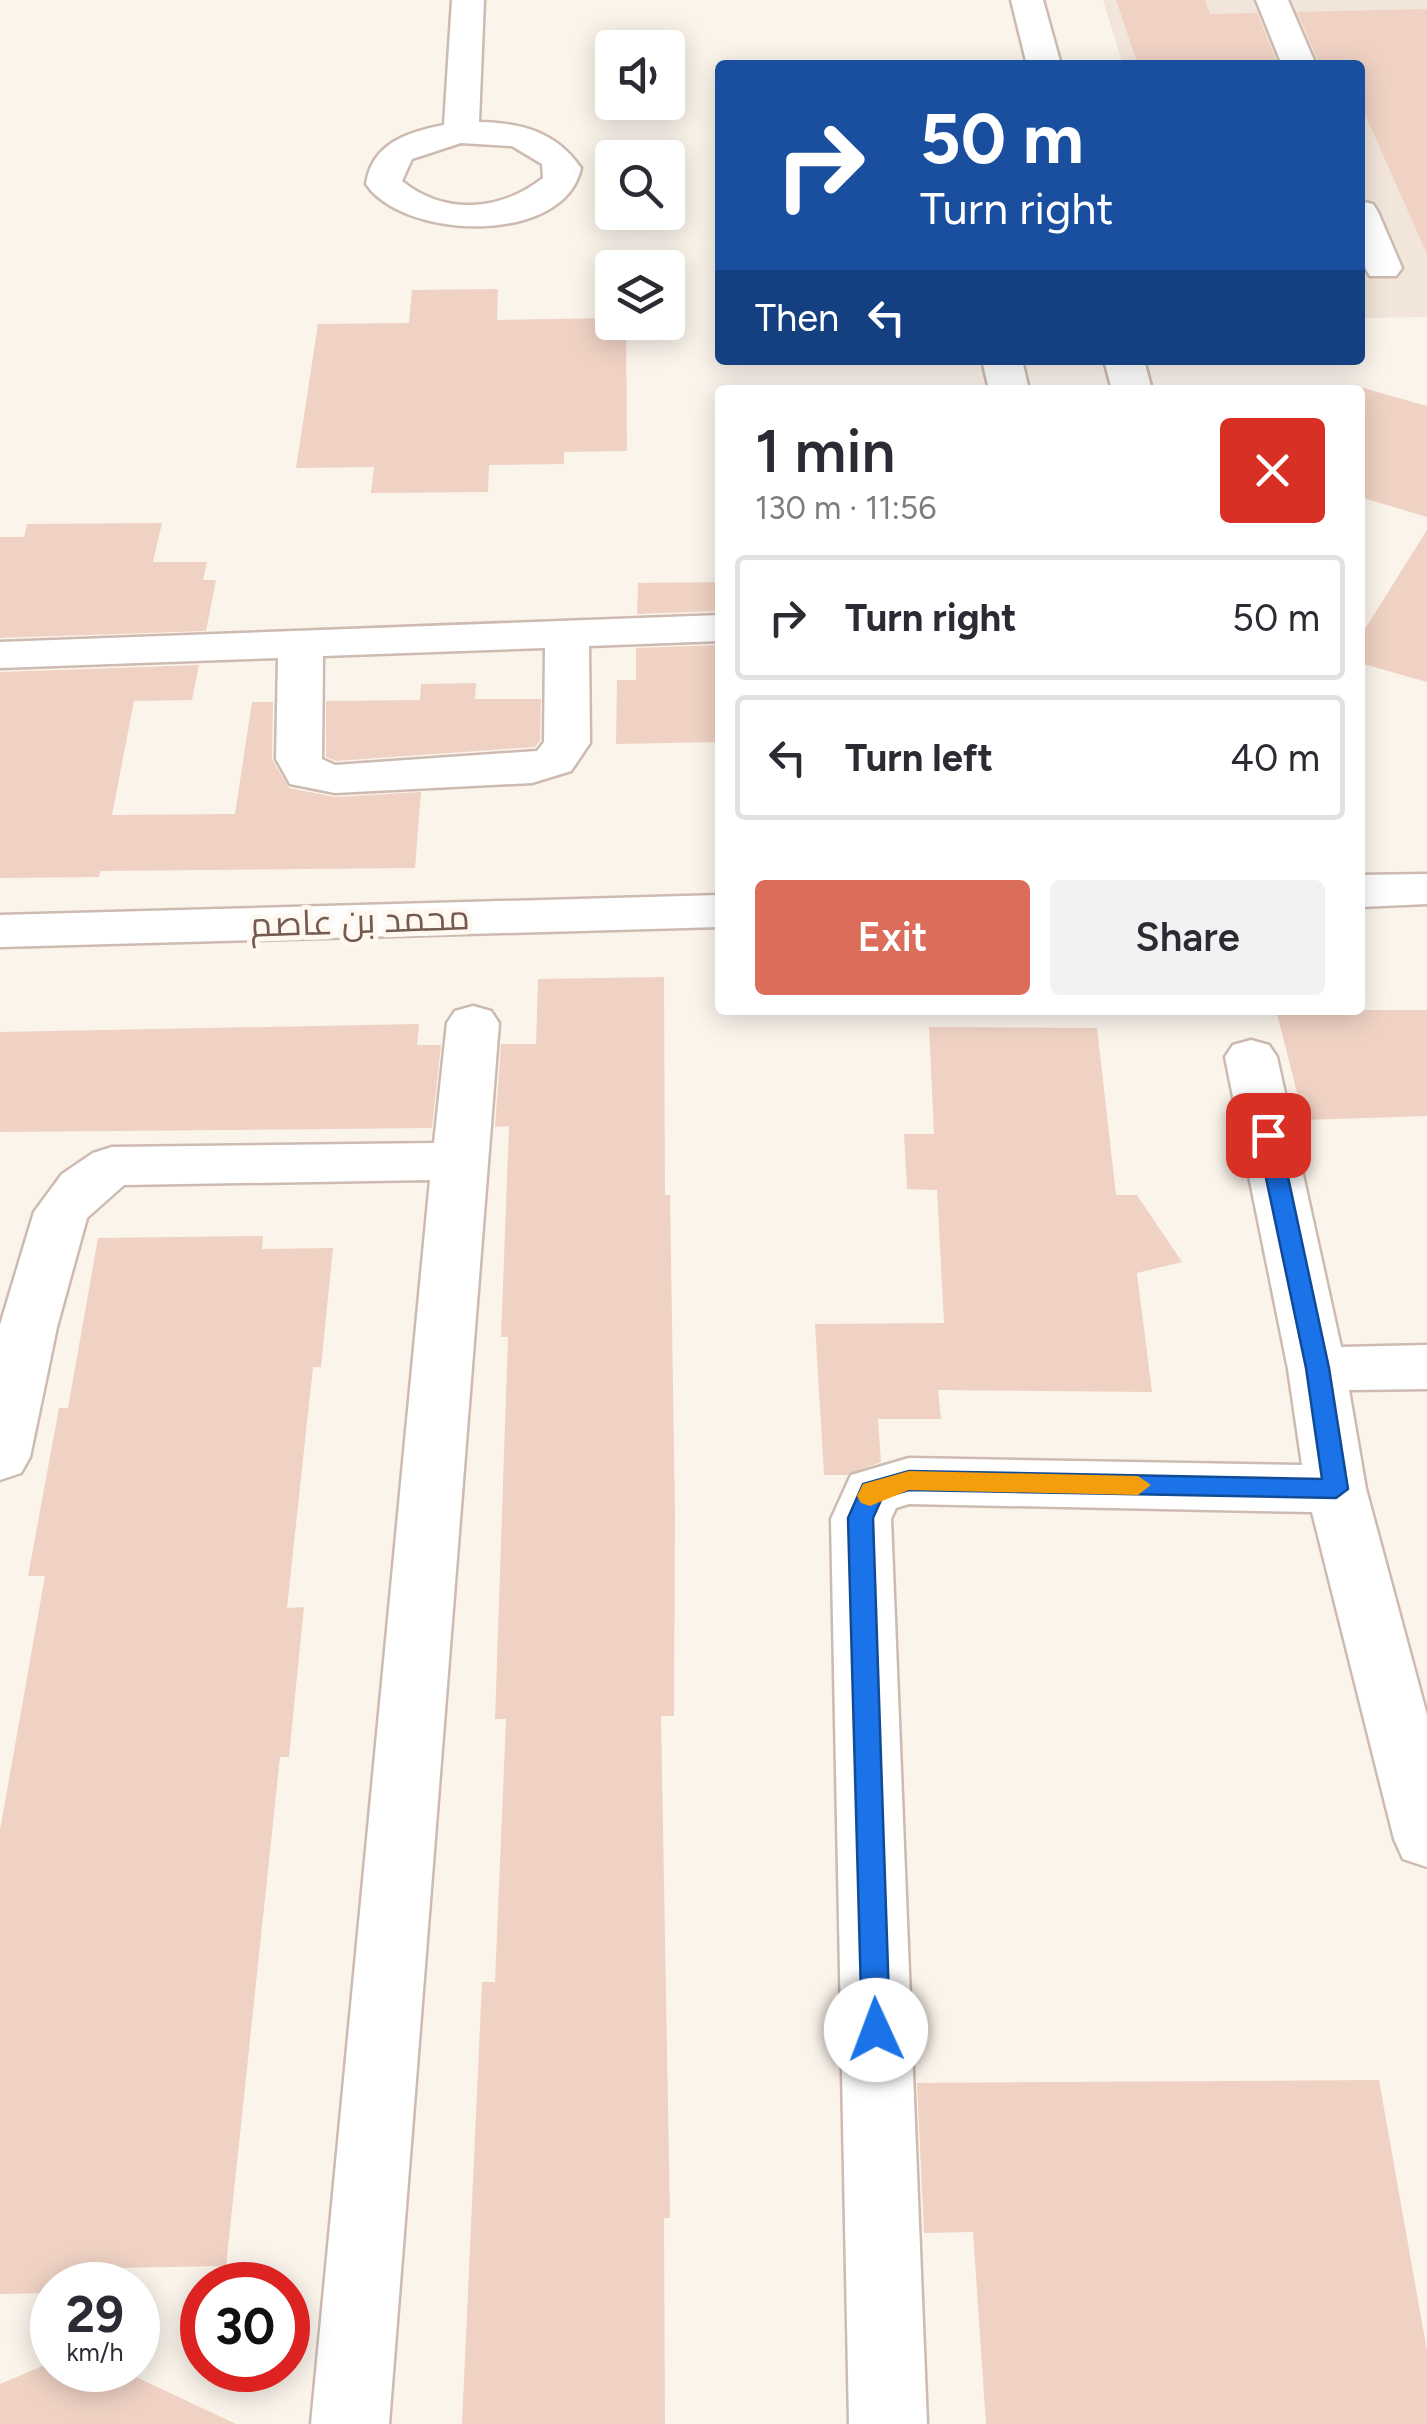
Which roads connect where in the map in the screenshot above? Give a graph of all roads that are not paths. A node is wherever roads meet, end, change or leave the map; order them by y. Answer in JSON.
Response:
{"nodes":[{"id":1,"x":468,"y":0,"type":"edge"},
{"id":2,"x":1026,"y":0,"type":"edge"},
{"id":3,"x":1272,"y":0,"type":"edge"},
{"id":4,"x":1043,"y":60,"type":"edge"},
{"id":5,"x":1296,"y":60,"type":"edge"},
{"id":6,"x":461,"y":132,"type":"dead end"},
{"id":7,"x":1365,"y":224,"type":"edge"},
{"id":8,"x":1383,"y":268,"type":"dead end"},
{"id":9,"x":715,"y":628,"type":"edge"},
{"id":10,"x":567,"y":634,"type":"junction"},
{"id":11,"x":302,"y":644,"type":"junction"},
{"id":12,"x":0,"y":655,"type":"edge"},
{"id":13,"x":1427,"y":888,"type":"edge"},
{"id":14,"x":1365,"y":891,"type":"edge"},
{"id":15,"x":715,"y":911,"type":"edge"},
{"id":16,"x":0,"y":931,"type":"edge"},
{"id":17,"x":472,"y":1023,"type":"dead end"},
{"id":18,"x":1251,"y":1058,"type":"dead end"},
{"id":19,"x":460,"y":1161,"type":"junction"},
{"id":20,"x":1427,"y":1367,"type":"edge"},
{"id":21,"x":1318,"y":1368,"type":"junction"},
{"id":22,"x":0,"y":1457,"type":"edge"},
{"id":23,"x":1336,"y":1489,"type":"junction"},
{"id":24,"x":1427,"y":1839,"type":"edge"},
{"id":25,"x":350,"y":2424,"type":"edge"},
{"id":26,"x":888,"y":2424,"type":"edge"}],
"edges":[{"from":1,"to":6,"type":"street"},
{"from":2,"to":4,"type":"street"},
{"from":3,"to":5,"type":"street"},
{"from":7,"to":8,"type":"street"},
{"from":9,"to":10,"type":"street"},
{"from":10,"to":11,"type":"street"},
{"from":10,"to":11,"type":"street"},
{"from":11,"to":12,"type":"street"},
{"from":13,"to":14,"type":"street"},
{"from":15,"to":16,"type":"street","name":"محمد بن عاصم"},
{"from":17,"to":19,"type":"street"},
{"from":18,"to":21,"type":"street"},
{"from":19,"to":22,"type":"street"},
{"from":19,"to":25,"type":"street"},
{"from":20,"to":21,"type":"street"},
{"from":21,"to":23,"type":"street"},
{"from":23,"to":24,"type":"street"},
{"from":23,"to":26,"type":"street"}]}
